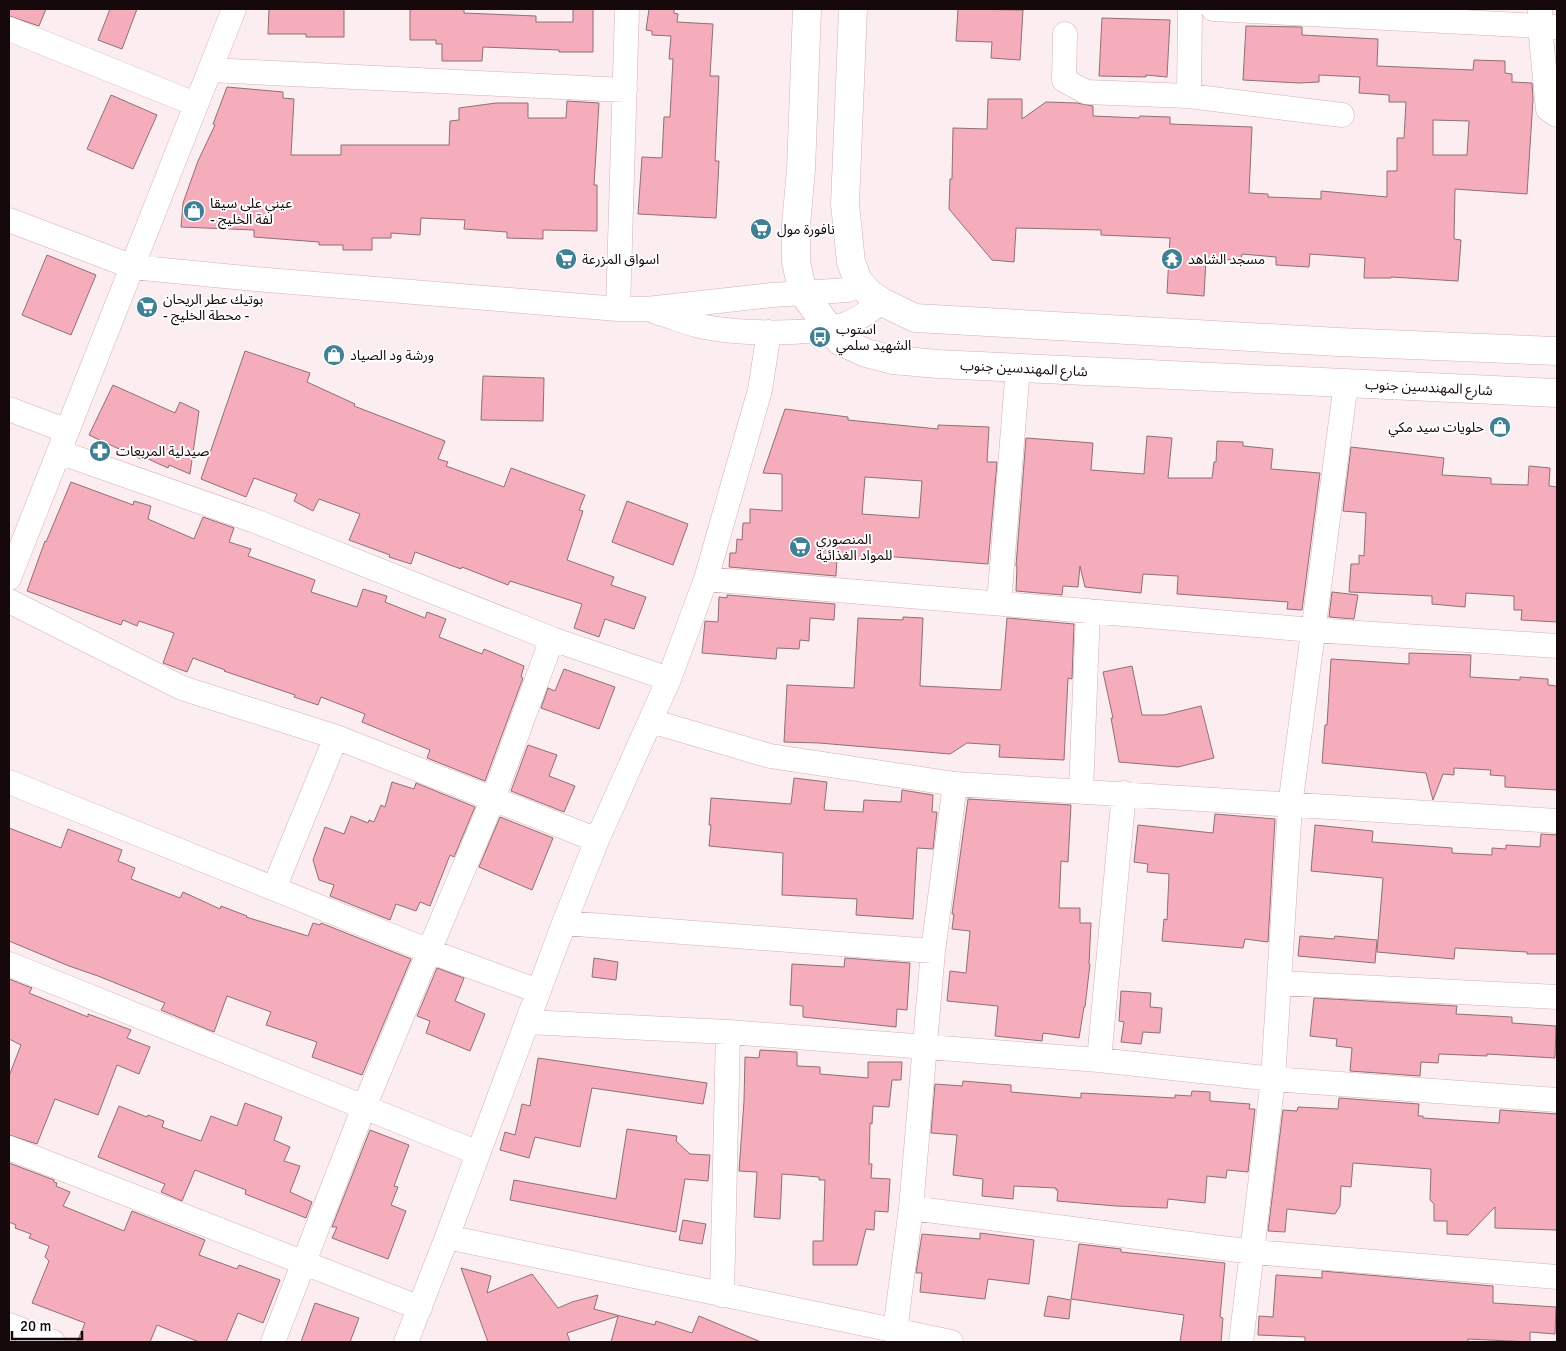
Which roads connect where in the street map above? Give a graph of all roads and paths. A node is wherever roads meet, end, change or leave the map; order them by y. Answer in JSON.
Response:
{"nodes":[{"id":1,"x":234,"y":9,"type":"edge"},
{"id":2,"x":627,"y":9,"type":"edge"},
{"id":3,"x":807,"y":9,"type":"edge"},
{"id":4,"x":853,"y":9,"type":"edge"},
{"id":5,"x":1190,"y":9,"type":"edge"},
{"id":6,"x":1213,"y":9,"type":"edge"},
{"id":7,"x":1416,"y":14,"type":"edge"},
{"id":8,"x":1546,"y":20,"type":"edge"},
{"id":9,"x":9,"y":29,"type":"edge"},
{"id":10,"x":1065,"y":34,"type":"dead end"},
{"id":11,"x":210,"y":70,"type":"junction"},
{"id":12,"x":625,"y":90,"type":"junction"},
{"id":13,"x":1189,"y":96,"type":"junction"},
{"id":14,"x":195,"y":104,"type":"junction"},
{"id":15,"x":1342,"y":115,"type":"dead end"},
{"id":16,"x":1557,"y":115,"type":"edge"},
{"id":17,"x":9,"y":220,"type":"edge"},
{"id":18,"x":133,"y":266,"type":"junction"},
{"id":19,"x":858,"y":281,"type":"junction"},
{"id":20,"x":803,"y":293,"type":"junction"},
{"id":21,"x":882,"y":302,"type":"junction"},
{"id":22,"x":618,"y":309,"type":"junction"},
{"id":23,"x":647,"y":309,"type":"junction"},
{"id":24,"x":829,"y":328,"type":"junction"},
{"id":25,"x":769,"y":332,"type":"junction"},
{"id":26,"x":1557,"y":351,"type":"edge"},
{"id":27,"x":1018,"y":368,"type":"junction"},
{"id":28,"x":1346,"y":383,"type":"junction"},
{"id":29,"x":1557,"y":393,"type":"edge"},
{"id":30,"x":9,"y":409,"type":"edge"},
{"id":31,"x":63,"y":441,"type":"junction"},
{"id":32,"x":9,"y":578,"type":"edge"},
{"id":33,"x":706,"y":579,"type":"junction"},
{"id":34,"x":9,"y":601,"type":"edge"},
{"id":35,"x":999,"y":603,"type":"junction"},
{"id":36,"x":1088,"y":611,"type":"junction"},
{"id":37,"x":1313,"y":630,"type":"junction"},
{"id":38,"x":552,"y":639,"type":"junction"},
{"id":39,"x":1557,"y":646,"type":"edge"},
{"id":40,"x":669,"y":679,"type":"junction"},
{"id":41,"x":651,"y":721,"type":"junction"},
{"id":42,"x":336,"y":737,"type":"junction"},
{"id":43,"x":9,"y":782,"type":"edge"},
{"id":44,"x":955,"y":784,"type":"junction"},
{"id":45,"x":1081,"y":791,"type":"junction"},
{"id":46,"x":1124,"y":794,"type":"junction"},
{"id":47,"x":493,"y":799,"type":"junction"},
{"id":48,"x":1290,"y":806,"type":"junction"},
{"id":49,"x":1557,"y":822,"type":"edge"},
{"id":50,"x":597,"y":840,"type":"junction"},
{"id":51,"x":274,"y":888,"type":"junction"},
{"id":52,"x":564,"y":923,"type":"junction"},
{"id":53,"x":428,"y":951,"type":"junction"},
{"id":54,"x":933,"y":951,"type":"junction"},
{"id":55,"x":9,"y":964,"type":"edge"},
{"id":56,"x":1280,"y":982,"type":"junction"},
{"id":57,"x":538,"y":991,"type":"junction"},
{"id":58,"x":1557,"y":997,"type":"edge"},
{"id":59,"x":527,"y":1022,"type":"junction"},
{"id":60,"x":728,"y":1032,"type":"junction"},
{"id":61,"x":925,"y":1047,"type":"junction"},
{"id":62,"x":1099,"y":1060,"type":"junction"},
{"id":63,"x":1272,"y":1079,"type":"junction"},
{"id":64,"x":1557,"y":1100,"type":"edge"},
{"id":65,"x":364,"y":1107,"type":"junction"},
{"id":66,"x":9,"y":1148,"type":"edge"},
{"id":67,"x":478,"y":1153,"type":"junction"},
{"id":68,"x":910,"y":1208,"type":"junction"},
{"id":69,"x":447,"y":1237,"type":"junction"},
{"id":70,"x":1253,"y":1252,"type":"junction"},
{"id":71,"x":303,"y":1263,"type":"junction"},
{"id":72,"x":1557,"y":1277,"type":"edge"},
{"id":73,"x":722,"y":1295,"type":"junction"},
{"id":74,"x":420,"y":1308,"type":"junction"},
{"id":75,"x":9,"y":1325,"type":"edge"},
{"id":76,"x":895,"y":1331,"type":"junction"},
{"id":77,"x":53,"y":1342,"type":"edge"},
{"id":78,"x":273,"y":1342,"type":"edge"},
{"id":79,"x":406,"y":1342,"type":"edge"},
{"id":80,"x":951,"y":1342,"type":"edge"},
{"id":81,"x":1242,"y":1342,"type":"edge"}],
"edges":[{"from":1,"to":11,"type":"street"},
{"from":2,"to":12,"type":"street"},
{"from":3,"to":20,"type":"highway","name":"شارع المهندسين جنوب"},
{"from":4,"to":19,"type":"highway"},
{"from":5,"to":13,"type":"street"},
{"from":6,"to":7,"type":"street"},
{"from":7,"to":8,"type":"street"},
{"from":8,"to":16,"type":"street"},
{"from":9,"to":14,"type":"street"},
{"from":10,"to":13,"type":"street"},
{"from":11,"to":12,"type":"street"},
{"from":11,"to":14,"type":"street"},
{"from":12,"to":22,"type":"street"},
{"from":13,"to":15,"type":"street"},
{"from":14,"to":18,"type":"street"},
{"from":17,"to":18,"type":"street"},
{"from":18,"to":22,"type":"street"},
{"from":18,"to":31,"type":"street"},
{"from":19,"to":20,"type":"street"},
{"from":19,"to":21,"type":"highway"},
{"from":20,"to":23,"type":"street"},
{"from":20,"to":24,"type":"highway","name":"شارع المهندسين جنوب"},
{"from":21,"to":24,"type":"street"},
{"from":21,"to":26,"type":"highway"},
{"from":22,"to":23,"type":"street"},
{"from":23,"to":25,"type":"street"},
{"from":24,"to":25,"type":"street"},
{"from":24,"to":27,"type":"highway","name":"شارع المهندسين جنوب"},
{"from":25,"to":33,"type":"street"},
{"from":27,"to":28,"type":"highway","name":"شارع المهندسين جنوب"},
{"from":27,"to":35,"type":"street"},
{"from":28,"to":29,"type":"highway","name":"شارع المهندسين جنوب"},
{"from":28,"to":37,"type":"street"},
{"from":30,"to":31,"type":"street"},
{"from":31,"to":32,"type":"street"},
{"from":31,"to":38,"type":"street"},
{"from":33,"to":35,"type":"street"},
{"from":33,"to":40,"type":"street"},
{"from":34,"to":42,"type":"street"},
{"from":35,"to":36,"type":"street"},
{"from":36,"to":37,"type":"street"},
{"from":36,"to":45,"type":"street"},
{"from":37,"to":39,"type":"street"},
{"from":37,"to":48,"type":"street"},
{"from":38,"to":40,"type":"street"},
{"from":38,"to":47,"type":"street"},
{"from":40,"to":41,"type":"street"},
{"from":41,"to":44,"type":"street"},
{"from":41,"to":50,"type":"street"},
{"from":42,"to":47,"type":"street"},
{"from":42,"to":51,"type":"street"},
{"from":43,"to":51,"type":"street"},
{"from":44,"to":45,"type":"street"},
{"from":44,"to":54,"type":"street"},
{"from":45,"to":46,"type":"street"},
{"from":46,"to":48,"type":"street"},
{"from":46,"to":62,"type":"street"},
{"from":47,"to":50,"type":"street"},
{"from":47,"to":53,"type":"street"},
{"from":48,"to":49,"type":"street"},
{"from":48,"to":56,"type":"street"},
{"from":50,"to":52,"type":"street"},
{"from":51,"to":53,"type":"street"},
{"from":52,"to":54,"type":"street"},
{"from":52,"to":57,"type":"street"},
{"from":53,"to":57,"type":"street"},
{"from":53,"to":65,"type":"street"},
{"from":54,"to":61,"type":"street"},
{"from":55,"to":65,"type":"street"},
{"from":56,"to":58,"type":"street"},
{"from":56,"to":63,"type":"street"},
{"from":57,"to":59,"type":"street"},
{"from":59,"to":60,"type":"street"},
{"from":59,"to":67,"type":"street"},
{"from":60,"to":61,"type":"street"},
{"from":60,"to":73,"type":"street"},
{"from":61,"to":62,"type":"street"},
{"from":61,"to":68,"type":"street"},
{"from":62,"to":63,"type":"street"},
{"from":63,"to":64,"type":"street"},
{"from":63,"to":70,"type":"street"},
{"from":65,"to":67,"type":"street"},
{"from":65,"to":71,"type":"street"},
{"from":66,"to":71,"type":"street"},
{"from":67,"to":69,"type":"street"},
{"from":68,"to":70,"type":"street"},
{"from":68,"to":76,"type":"street"},
{"from":69,"to":73,"type":"street"},
{"from":69,"to":74,"type":"street"},
{"from":70,"to":72,"type":"street"},
{"from":70,"to":81,"type":"street"},
{"from":71,"to":74,"type":"street"},
{"from":71,"to":78,"type":"street"},
{"from":73,"to":76,"type":"street"},
{"from":74,"to":79,"type":"street"},
{"from":75,"to":77,"type":"street"},
{"from":76,"to":80,"type":"street"}]}
